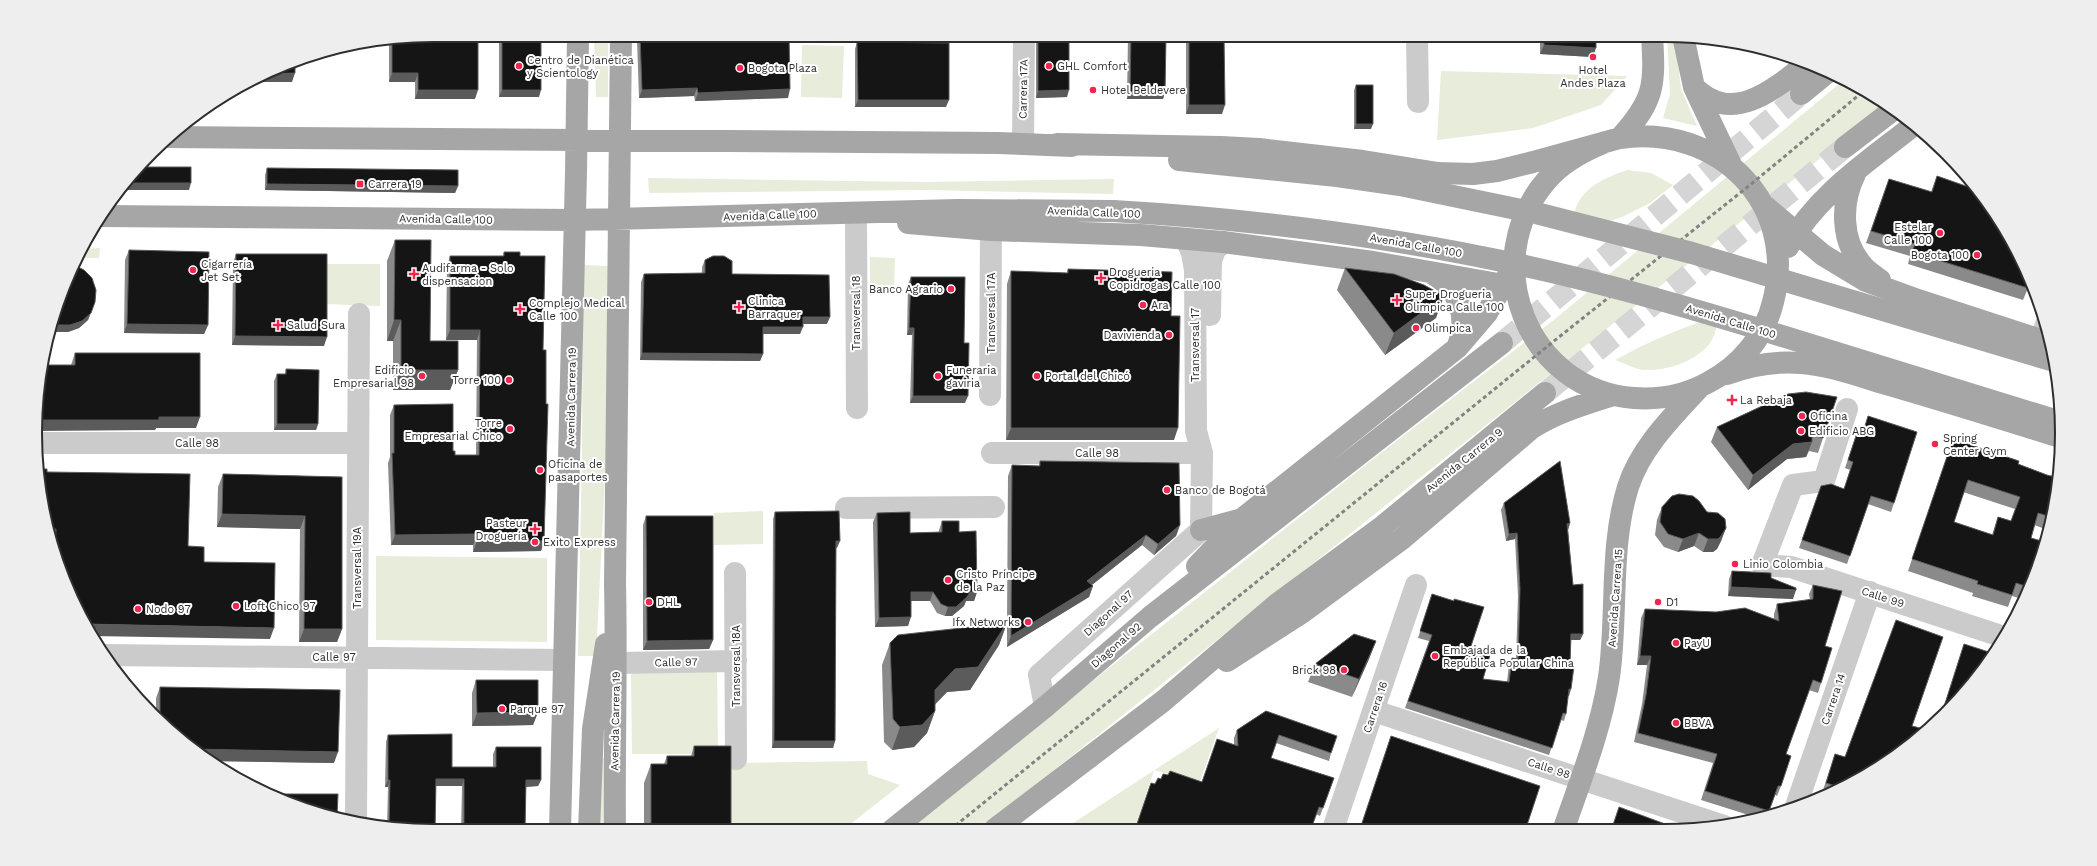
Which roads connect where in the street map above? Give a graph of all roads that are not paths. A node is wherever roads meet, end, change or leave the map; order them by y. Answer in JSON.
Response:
{"nodes":[{"id":1,"x":578,"y":42,"type":"edge"},
{"id":2,"x":621,"y":42,"type":"edge"},
{"id":3,"x":1024,"y":42,"type":"edge"},
{"id":4,"x":1417,"y":42,"type":"edge"},
{"id":5,"x":1652,"y":42,"type":"edge"},
{"id":6,"x":1684,"y":43,"type":"edge"},
{"id":7,"x":1801,"y":67,"type":"edge"},
{"id":8,"x":1823,"y":76,"type":"edge"},
{"id":9,"x":1694,"y":87,"type":"junction"},
{"id":10,"x":1801,"y":94,"type":"tunnel mouth"},
{"id":11,"x":1418,"y":102,"type":"dead end"},
{"id":12,"x":1889,"y":113,"type":"edge"},
{"id":13,"x":1909,"y":129,"type":"edge"},
{"id":14,"x":177,"y":137,"type":"edge"},
{"id":15,"x":577,"y":140,"type":"junction"},
{"id":16,"x":620,"y":140,"type":"junction"},
{"id":17,"x":1611,"y":140,"type":"junction"},
{"id":18,"x":1023,"y":144,"type":"junction"},
{"id":19,"x":1057,"y":144,"type":"junction"},
{"id":20,"x":1845,"y":146,"type":"tunnel mouth"},
{"id":21,"x":1732,"y":167,"type":"junction"},
{"id":22,"x":1856,"y":172,"type":"junction"},
{"id":23,"x":1761,"y":202,"type":"junction"},
{"id":24,"x":799,"y":214,"type":"junction"},
{"id":25,"x":108,"y":216,"type":"edge"},
{"id":26,"x":620,"y":219,"type":"junction"},
{"id":27,"x":856,"y":219,"type":"junction"},
{"id":28,"x":575,"y":220,"type":"junction"},
{"id":29,"x":991,"y":230,"type":"junction"},
{"id":30,"x":1795,"y":234,"type":"junction"},
{"id":31,"x":1186,"y":239,"type":"junction"},
{"id":32,"x":1223,"y":242,"type":"junction"},
{"id":33,"x":1778,"y":266,"type":"junction"},
{"id":34,"x":1415,"y":268,"type":"junction"},
{"id":35,"x":1510,"y":286,"type":"junction"},
{"id":36,"x":1891,"y":289,"type":"junction"},
{"id":37,"x":359,"y":314,"type":"dead end"},
{"id":38,"x":2042,"y":331,"type":"edge"},
{"id":39,"x":1502,"y":343,"type":"tunnel mouth"},
{"id":40,"x":1457,"y":348,"type":"junction"},
{"id":41,"x":2047,"y":359,"type":"edge"},
{"id":42,"x":1708,"y":383,"type":"junction"},
{"id":43,"x":1545,"y":393,"type":"tunnel mouth"},
{"id":44,"x":990,"y":395,"type":"dead end"},
{"id":45,"x":1613,"y":395,"type":"junction"},
{"id":46,"x":857,"y":408,"type":"dead end"},
{"id":47,"x":1848,"y":409,"type":"dead end"},
{"id":48,"x":2055,"y":420,"type":"edge"},
{"id":49,"x":2055,"y":435,"type":"edge"},
{"id":50,"x":42,"y":443,"type":"edge"},
{"id":51,"x":358,"y":443,"type":"junction"},
{"id":52,"x":992,"y":453,"type":"dead end"},
{"id":53,"x":1202,"y":453,"type":"junction"},
{"id":54,"x":994,"y":507,"type":"dead end"},
{"id":55,"x":846,"y":508,"type":"dead end"},
{"id":56,"x":1242,"y":519,"type":"junction"},
{"id":57,"x":1201,"y":530,"type":"junction"},
{"id":58,"x":735,"y":573,"type":"dead end"},
{"id":59,"x":615,"y":584,"type":"junction"},
{"id":60,"x":1416,"y":585,"type":"dead end"},
{"id":61,"x":1870,"y":592,"type":"junction"},
{"id":62,"x":1150,"y":617,"type":"junction"},
{"id":63,"x":1998,"y":635,"type":"edge"},
{"id":64,"x":112,"y":655,"type":"edge"},
{"id":65,"x":357,"y":657,"type":"junction"},
{"id":66,"x":564,"y":660,"type":"junction"},
{"id":67,"x":736,"y":661,"type":"junction"},
{"id":68,"x":617,"y":662,"type":"junction"},
{"id":69,"x":1162,"y":702,"type":"junction"},
{"id":70,"x":1045,"y":707,"type":"junction"},
{"id":71,"x":1374,"y":711,"type":"junction"},
{"id":72,"x":736,"y":758,"type":"dead end"},
{"id":73,"x":1581,"y":779,"type":"junction"},
{"id":74,"x":1798,"y":800,"type":"edge"},
{"id":75,"x":356,"y":816,"type":"edge"},
{"id":76,"x":1710,"y":821,"type":"edge"},
{"id":77,"x":560,"y":824,"type":"edge"},
{"id":78,"x":589,"y":824,"type":"edge"},
{"id":79,"x":615,"y":824,"type":"edge"},
{"id":80,"x":899,"y":824,"type":"edge"},
{"id":81,"x":1003,"y":824,"type":"edge"},
{"id":82,"x":1335,"y":824,"type":"edge"},
{"id":83,"x":1565,"y":824,"type":"edge"}],
"edges":[{"from":1,"to":15,"type":"main road","name":"Avenida Carrera 19"},
{"from":2,"to":16,"type":"main road","name":"Avenida Carrera 19"},
{"from":3,"to":18,"type":"street","name":"Carrera 17A"},
{"from":4,"to":11,"type":"street"},
{"from":5,"to":17,"type":"main road"},
{"from":6,"to":9,"type":"main road"},
{"from":7,"to":9,"type":"main road"},
{"from":8,"to":10,"type":"main road"},
{"from":9,"to":21,"type":"main road"},
{"from":12,"to":20,"type":"main road"},
{"from":13,"to":22,"type":"main road"},
{"from":14,"to":15,"type":"main road"},
{"from":15,"to":16,"type":"main road"},
{"from":15,"to":28,"type":"main road","name":"Avenida Carrera 19"},
{"from":16,"to":18,"type":"main road"},
{"from":16,"to":26,"type":"main road","name":"Avenida Carrera 19"},
{"from":17,"to":19,"type":"main road"},
{"from":17,"to":21,"type":"main road"},
{"from":17,"to":35,"type":"main road"},
{"from":18,"to":19,"type":"main road"},
{"from":19,"to":41,"type":"main road","bridge":true},
{"from":21,"to":23,"type":"main road"},
{"from":22,"to":30,"type":"main road"},
{"from":22,"to":36,"type":"main road"},
{"from":23,"to":30,"type":"main road"},
{"from":23,"to":33,"type":"main road"},
{"from":24,"to":26,"type":"main road","name":"Avenida Calle 100"},
{"from":24,"to":27,"type":"main road"},
{"from":24,"to":48,"type":"main road","name":"Avenida Calle 100","bridge":true},
{"from":25,"to":28,"type":"main road","name":"Avenida Calle 100"},
{"from":26,"to":28,"type":"main road","name":"Avenida Calle 100"},
{"from":26,"to":59,"type":"main road","name":"Avenida Carrera 19"},
{"from":27,"to":29,"type":"main road"},
{"from":27,"to":46,"type":"street","name":"Transversal 18"},
{"from":28,"to":66,"type":"main road","name":"Avenida Carrera 19"},
{"from":29,"to":31,"type":"main road"},
{"from":29,"to":44,"type":"street","name":"Transversal 17A"},
{"from":30,"to":33,"type":"main road"},
{"from":30,"to":36,"type":"main road"},
{"from":31,"to":32,"type":"main road"},
{"from":31,"to":53,"type":"street","name":"Transversal 17"},
{"from":32,"to":34,"type":"main road"},
{"from":32,"to":53,"type":"street","name":"Transversal 17"},
{"from":33,"to":42,"type":"main road"},
{"from":34,"to":35,"type":"main road"},
{"from":34,"to":40,"type":"main road"},
{"from":35,"to":40,"type":"main road"},
{"from":35,"to":45,"type":"main road"},
{"from":36,"to":38,"type":"main road"},
{"from":37,"to":51,"type":"street","name":"Transversal 19A"},
{"from":39,"to":62,"type":"main road","name":"Diagonal 92"},
{"from":40,"to":56,"type":"main road"},
{"from":42,"to":45,"type":"main road"},
{"from":42,"to":49,"type":"main road"},
{"from":42,"to":73,"type":"main road","name":"Avenida Carrera 15"},
{"from":43,"to":69,"type":"main road","name":"Avenida Carrera 9"},
{"from":45,"to":69,"type":"main road"},
{"from":47,"to":61,"type":"street","name":"Calle 99"},
{"from":50,"to":51,"type":"street","name":"Calle 98"},
{"from":51,"to":65,"type":"street","name":"Transversal 19A"},
{"from":52,"to":53,"type":"street","name":"Calle 98"},
{"from":53,"to":57,"type":"street","name":"Transversal 17"},
{"from":54,"to":55,"type":"street"},
{"from":56,"to":57,"type":"main road"},
{"from":56,"to":62,"type":"main road"},
{"from":57,"to":70,"type":"street","name":"Diagonal 97"},
{"from":58,"to":67,"type":"street","name":"Transversal 18A"},
{"from":59,"to":68,"type":"main road","name":"Avenida Carrera 19"},
{"from":59,"to":78,"type":"main road"},
{"from":60,"to":71,"type":"street","name":"Carrera 16"},
{"from":61,"to":63,"type":"street","name":"Calle 99"},
{"from":61,"to":74,"type":"street","name":"Carrera 14"},
{"from":62,"to":70,"type":"main road","name":"Diagonal 92"},
{"from":64,"to":65,"type":"street","name":"Calle 97"},
{"from":65,"to":66,"type":"street","name":"Calle 97"},
{"from":65,"to":75,"type":"street","name":"Transversal 19A"},
{"from":66,"to":77,"type":"main road","name":"Avenida Carrera 19"},
{"from":67,"to":68,"type":"street","name":"Calle 97"},
{"from":67,"to":72,"type":"street","name":"Transversal 18A"},
{"from":68,"to":79,"type":"main road","name":"Avenida Carrera 19"},
{"from":69,"to":81,"type":"main road"},
{"from":70,"to":80,"type":"main road","name":"Diagonal 92"},
{"from":71,"to":73,"type":"street","name":"Calle 98"},
{"from":71,"to":82,"type":"street","name":"Carrera 16"},
{"from":73,"to":76,"type":"street","name":"Calle 98"},
{"from":73,"to":83,"type":"main road","name":"Avenida Carrera 15"}]}
